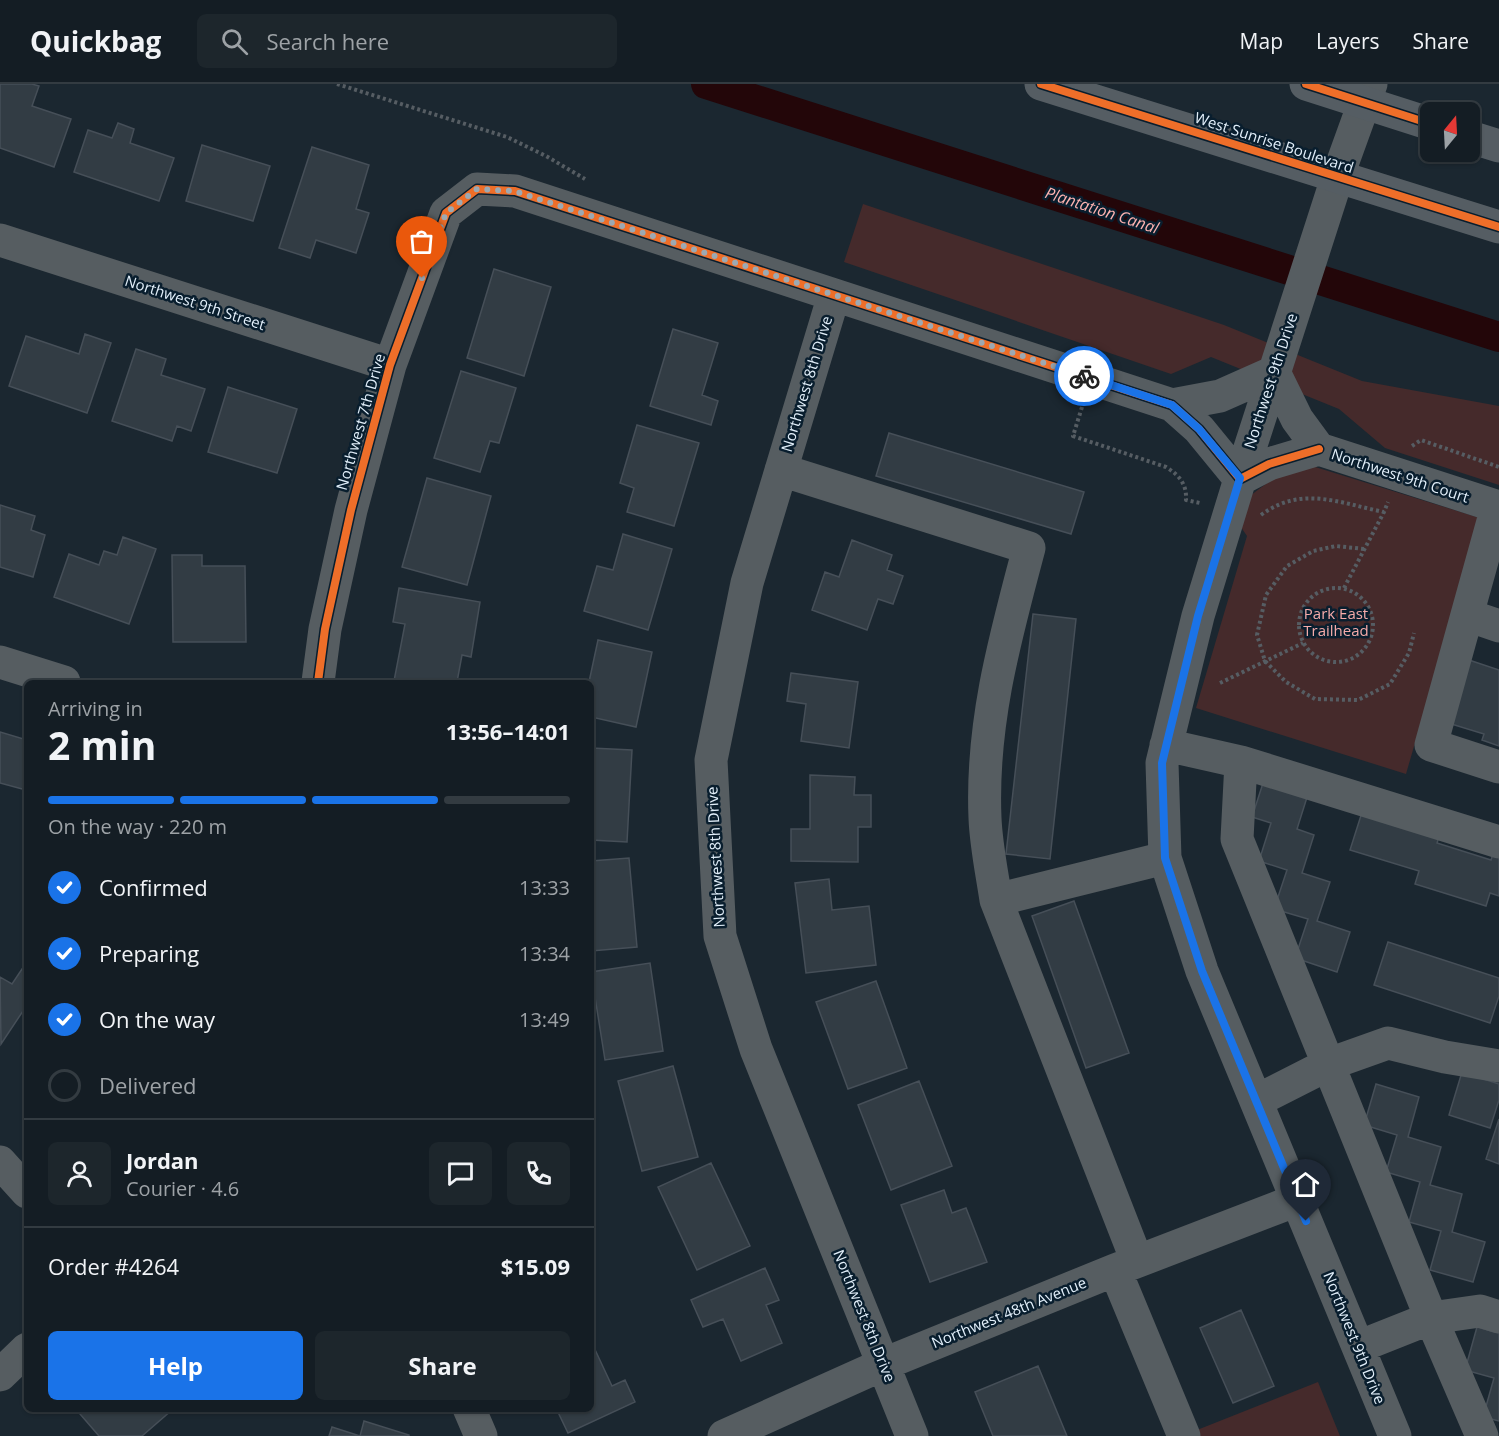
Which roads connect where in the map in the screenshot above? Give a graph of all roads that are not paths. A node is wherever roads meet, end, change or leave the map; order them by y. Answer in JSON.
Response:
{"nodes":[{"id":1,"x":1041,"y":84,"type":"edge"},
{"id":2,"x":1306,"y":84,"type":"edge"},
{"id":3,"x":1368,"y":93,"type":"edge"},
{"id":4,"x":1420,"y":119,"type":"edge"},
{"id":5,"x":1480,"y":140,"type":"edge"},
{"id":6,"x":1499,"y":146,"type":"edge"},
{"id":7,"x":1336,"y":178,"type":"junction"},
{"id":8,"x":1499,"y":227,"type":"edge"},
{"id":9,"x":0,"y":240,"type":"edge"},
{"id":10,"x":834,"y":295,"type":"junction"},
{"id":11,"x":390,"y":365,"type":"junction"},
{"id":12,"x":1275,"y":367,"type":"junction"},
{"id":13,"x":1172,"y":405,"type":"junction"},
{"id":14,"x":1319,"y":449,"type":"junction"},
{"id":15,"x":781,"y":470,"type":"junction"},
{"id":16,"x":1240,"y":478,"type":"junction"},
{"id":17,"x":1498,"y":507,"type":"edge"},
{"id":18,"x":1467,"y":615,"type":"junction"},
{"id":19,"x":1499,"y":626,"type":"edge"},
{"id":20,"x":0,"y":662,"type":"edge"},
{"id":21,"x":58,"y":680,"type":"edge"},
{"id":22,"x":318,"y":680,"type":"edge"},
{"id":23,"x":1166,"y":745,"type":"junction"},
{"id":24,"x":1241,"y":762,"type":"junction"},
{"id":25,"x":1499,"y":767,"type":"edge"},
{"id":26,"x":1499,"y":842,"type":"edge"},
{"id":27,"x":1165,"y":858,"type":"junction"},
{"id":28,"x":996,"y":900,"type":"junction"},
{"id":29,"x":1329,"y":1064,"type":"junction"},
{"id":30,"x":1499,"y":1066,"type":"edge"},
{"id":31,"x":1256,"y":1101,"type":"junction"},
{"id":32,"x":0,"y":1162,"type":"edge"},
{"id":33,"x":24,"y":1189,"type":"edge"},
{"id":34,"x":1298,"y":1200,"type":"junction"},
{"id":35,"x":1126,"y":1266,"type":"junction"},
{"id":36,"x":1499,"y":1317,"type":"edge"},
{"id":37,"x":1431,"y":1318,"type":"junction"},
{"id":38,"x":1358,"y":1347,"type":"junction"},
{"id":39,"x":24,"y":1352,"type":"edge"},
{"id":40,"x":884,"y":1364,"type":"junction"},
{"id":41,"x":0,"y":1375,"type":"edge"},
{"id":42,"x":471,"y":1412,"type":"edge"},
{"id":43,"x":481,"y":1436,"type":"edge"},
{"id":44,"x":724,"y":1436,"type":"edge"},
{"id":45,"x":912,"y":1436,"type":"edge"},
{"id":46,"x":1184,"y":1436,"type":"edge"},
{"id":47,"x":1395,"y":1436,"type":"edge"},
{"id":48,"x":1482,"y":1436,"type":"edge"}],
"edges":[{"from":1,"to":7,"type":"main road","name":"West Sunrise Boulevard"},
{"from":2,"to":3,"type":"main road"},
{"from":3,"to":4,"type":"main road"},
{"from":3,"to":7,"type":"street","name":"Northwest 9th Drive"},
{"from":5,"to":6,"type":"main road"},
{"from":7,"to":8,"type":"main road","name":"West Sunrise Boulevard"},
{"from":7,"to":12,"type":"street","name":"Northwest 9th Drive"},
{"from":9,"to":11,"type":"street","name":"Northwest 9th Street"},
{"from":10,"to":11,"type":"street","name":"Northwest 7th Drive"},
{"from":10,"to":13,"type":"street"},
{"from":10,"to":15,"type":"street","name":"Northwest 8th Drive"},
{"from":11,"to":22,"type":"street","name":"Northwest 7th Drive"},
{"from":12,"to":13,"type":"street"},
{"from":12,"to":14,"type":"street","name":"Northwest 9th Court"},
{"from":12,"to":16,"type":"street","name":"Northwest 9th Drive"},
{"from":13,"to":16,"type":"street"},
{"from":14,"to":16,"type":"street"},
{"from":14,"to":17,"type":"street","name":"Northwest 9th Court"},
{"from":15,"to":28,"type":"street"},
{"from":15,"to":40,"type":"street","name":"Northwest 8th Drive"},
{"from":16,"to":23,"type":"street","name":"Northwest 9th Drive"},
{"from":17,"to":18,"type":"street"},
{"from":18,"to":19,"type":"street"},
{"from":18,"to":25,"type":"street"},
{"from":20,"to":21,"type":"street"},
{"from":23,"to":24,"type":"street"},
{"from":23,"to":27,"type":"street","name":"Northwest 9th Drive"},
{"from":24,"to":26,"type":"street"},
{"from":24,"to":29,"type":"street"},
{"from":27,"to":28,"type":"street"},
{"from":27,"to":31,"type":"street","name":"Northwest 9th Drive"},
{"from":28,"to":35,"type":"street"},
{"from":29,"to":30,"type":"street"},
{"from":29,"to":31,"type":"street"},
{"from":29,"to":37,"type":"street"},
{"from":31,"to":34,"type":"street","name":"Northwest 9th Drive"},
{"from":32,"to":33,"type":"street"},
{"from":34,"to":35,"type":"street","name":"Northwest 48th Avenue"},
{"from":34,"to":38,"type":"street","name":"Northwest 9th Drive"},
{"from":35,"to":40,"type":"street","name":"Northwest 48th Avenue"},
{"from":35,"to":46,"type":"street"},
{"from":36,"to":37,"type":"street"},
{"from":37,"to":38,"type":"street"},
{"from":37,"to":48,"type":"street"},
{"from":38,"to":47,"type":"street","name":"Northwest 9th Drive"},
{"from":39,"to":41,"type":"street"},
{"from":40,"to":44,"type":"street","name":"Northwest 48th Avenue"},
{"from":40,"to":45,"type":"street","name":"Northwest 8th Drive"},
{"from":42,"to":43,"type":"street"}]}
